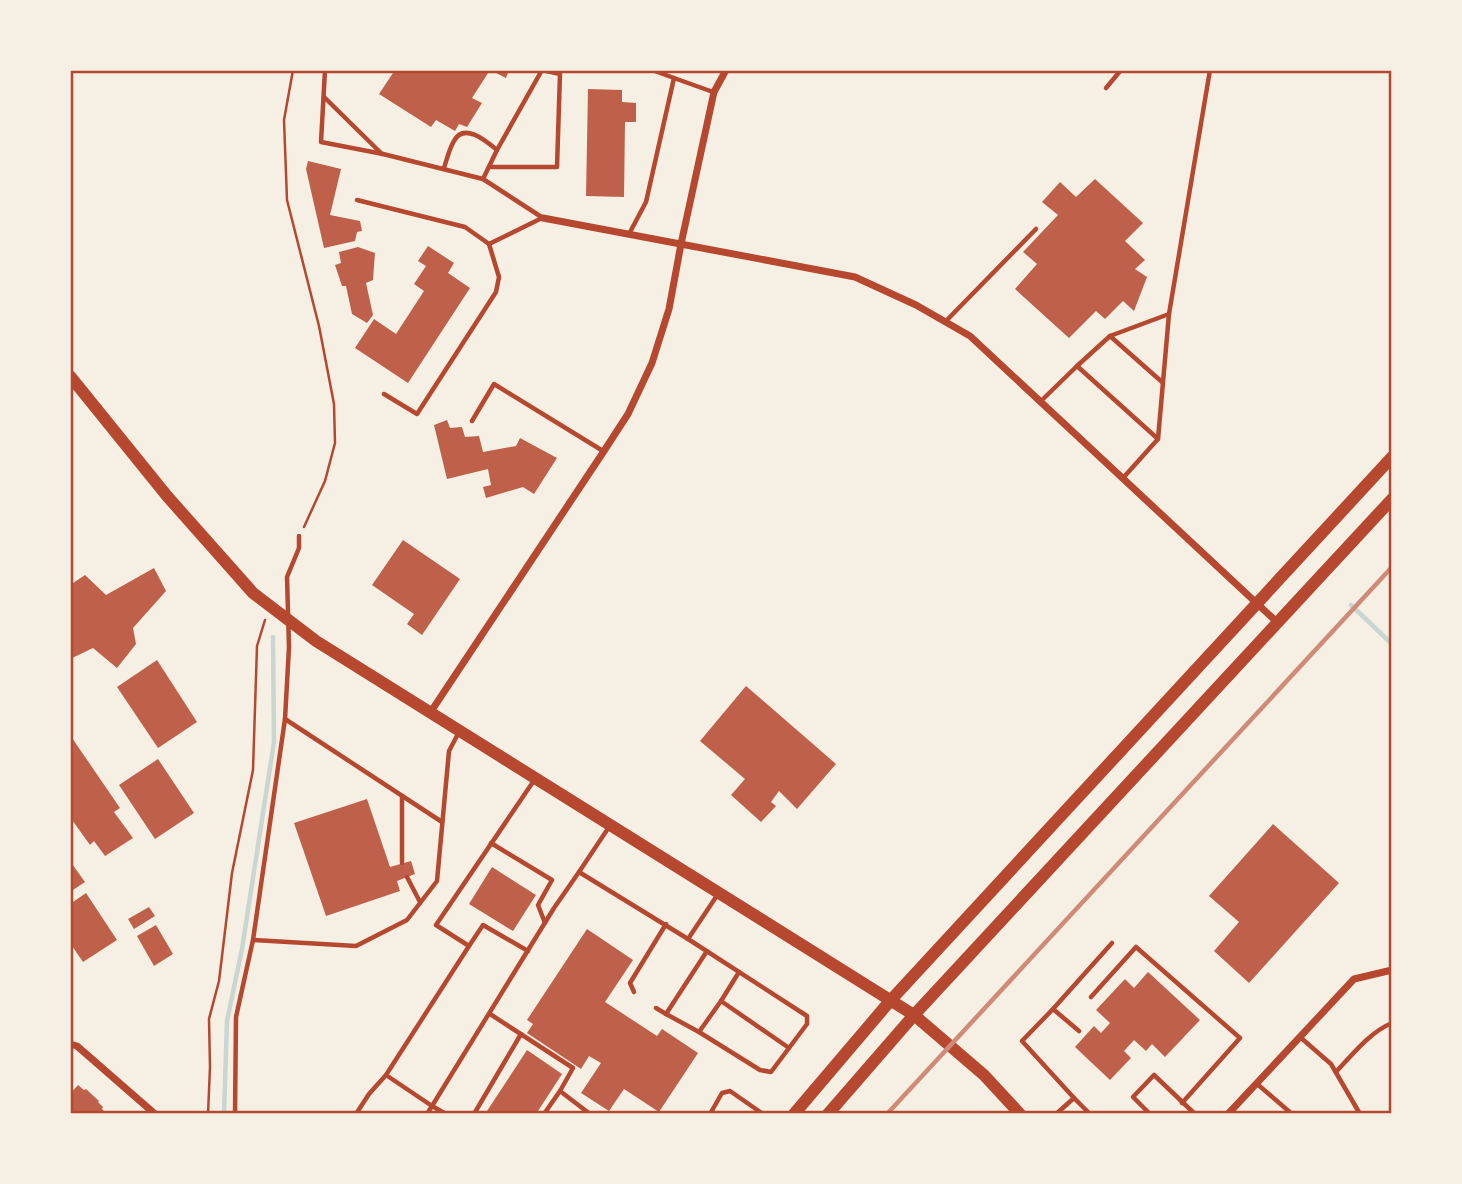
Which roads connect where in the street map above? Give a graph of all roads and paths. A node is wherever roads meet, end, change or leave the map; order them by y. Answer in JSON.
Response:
{"nodes":[{"id":1,"x":293,"y":70,"type":"edge"},
{"id":2,"x":325,"y":70,"type":"edge"},
{"id":3,"x":542,"y":70,"type":"edge"},
{"id":4,"x":652,"y":70,"type":"edge"},
{"id":5,"x":726,"y":70,"type":"edge"},
{"id":6,"x":1121,"y":70,"type":"edge"},
{"id":7,"x":1210,"y":70,"type":"edge"},
{"id":8,"x":674,"y":78,"type":"junction"},
{"id":9,"x":1106,"y":88,"type":"dead end"},
{"id":10,"x":714,"y":92,"type":"junction"},
{"id":11,"x":324,"y":97,"type":"junction"},
{"id":12,"x":497,"y":150,"type":"junction"},
{"id":13,"x":383,"y":154,"type":"junction"},
{"id":14,"x":489,"y":167,"type":"junction"},
{"id":15,"x":444,"y":168,"type":"junction"},
{"id":16,"x":483,"y":179,"type":"junction"},
{"id":17,"x":357,"y":200,"type":"dead end"},
{"id":18,"x":543,"y":218,"type":"junction"},
{"id":19,"x":1036,"y":229,"type":"dead end"},
{"id":20,"x":629,"y":234,"type":"junction"},
{"id":21,"x":489,"y":244,"type":"junction"},
{"id":22,"x":681,"y":244,"type":"junction"},
{"id":23,"x":1169,"y":314,"type":"junction"},
{"id":24,"x":946,"y":321,"type":"junction"},
{"id":25,"x":1110,"y":336,"type":"junction"},
{"id":26,"x":1077,"y":366,"type":"junction"},
{"id":27,"x":71,"y":378,"type":"edge"},
{"id":28,"x":1163,"y":382,"type":"junction"},
{"id":29,"x":384,"y":394,"type":"dead end"},
{"id":30,"x":1041,"y":401,"type":"junction"},
{"id":31,"x":472,"y":421,"type":"dead end"},
{"id":32,"x":1158,"y":439,"type":"junction"},
{"id":33,"x":604,"y":451,"type":"junction"},
{"id":34,"x":1392,"y":457,"type":"edge"},
{"id":35,"x":1123,"y":478,"type":"junction"},
{"id":36,"x":1392,"y":499,"type":"edge"},
{"id":37,"x":299,"y":536,"type":"joint"},
{"id":38,"x":1257,"y":604,"type":"junction"},
{"id":39,"x":270,"y":606,"type":"junction"},
{"id":40,"x":288,"y":620,"type":"junction"},
{"id":41,"x":1278,"y":624,"type":"junction"},
{"id":42,"x":430,"y":713,"type":"junction"},
{"id":43,"x":285,"y":719,"type":"junction"},
{"id":44,"x":459,"y":731,"type":"junction"},
{"id":45,"x":535,"y":778,"type":"junction"},
{"id":46,"x":402,"y":796,"type":"junction"},
{"id":47,"x":442,"y":822,"type":"junction"},
{"id":48,"x":610,"y":826,"type":"junction"},
{"id":49,"x":491,"y":843,"type":"junction"},
{"id":50,"x":402,"y":863,"type":"dead end"},
{"id":51,"x":579,"y":872,"type":"junction"},
{"id":52,"x":407,"y":877,"type":"dead end"},
{"id":53,"x":718,"y":893,"type":"junction"},
{"id":54,"x":420,"y":902,"type":"junction"},
{"id":55,"x":545,"y":923,"type":"junction"},
{"id":56,"x":666,"y":924,"type":"junction"},
{"id":57,"x":688,"y":939,"type":"junction"},
{"id":58,"x":253,"y":940,"type":"junction"},
{"id":59,"x":1112,"y":943,"type":"dead end"},
{"id":60,"x":469,"y":946,"type":"junction"},
{"id":61,"x":528,"y":951,"type":"junction"},
{"id":62,"x":707,"y":951,"type":"junction"},
{"id":63,"x":1392,"y":970,"type":"edge"},
{"id":64,"x":739,"y":972,"type":"junction"},
{"id":65,"x":634,"y":992,"type":"dead end"},
{"id":66,"x":1091,"y":997,"type":"dead end"},
{"id":67,"x":721,"y":1001,"type":"junction"},
{"id":68,"x":890,"y":1001,"type":"junction"},
{"id":69,"x":656,"y":1008,"type":"dead end"},
{"id":70,"x":1053,"y":1009,"type":"junction"},
{"id":71,"x":490,"y":1014,"type":"junction"},
{"id":72,"x":666,"y":1014,"type":"junction"},
{"id":73,"x":914,"y":1015,"type":"junction"},
{"id":74,"x":1392,"y":1023,"type":"edge"},
{"id":75,"x":1079,"y":1031,"type":"dead end"},
{"id":76,"x":699,"y":1032,"type":"junction"},
{"id":77,"x":521,"y":1034,"type":"junction"},
{"id":78,"x":1300,"y":1037,"type":"junction"},
{"id":79,"x":70,"y":1044,"type":"edge"},
{"id":80,"x":789,"y":1048,"type":"junction"},
{"id":81,"x":1336,"y":1072,"type":"junction"},
{"id":82,"x":386,"y":1074,"type":"junction"},
{"id":83,"x":1256,"y":1083,"type":"junction"},
{"id":84,"x":560,"y":1091,"type":"junction"},
{"id":85,"x":1074,"y":1098,"type":"junction"},
{"id":86,"x":1182,"y":1103,"type":"junction"},
{"id":87,"x":432,"y":1106,"type":"junction"},
{"id":88,"x":155,"y":1114,"type":"edge"},
{"id":89,"x":208,"y":1114,"type":"edge"},
{"id":90,"x":235,"y":1114,"type":"edge"},
{"id":91,"x":356,"y":1114,"type":"edge"},
{"id":92,"x":427,"y":1114,"type":"edge"},
{"id":93,"x":446,"y":1114,"type":"edge"},
{"id":94,"x":474,"y":1114,"type":"edge"},
{"id":95,"x":544,"y":1114,"type":"edge"},
{"id":96,"x":590,"y":1114,"type":"edge"},
{"id":97,"x":710,"y":1114,"type":"edge"},
{"id":98,"x":763,"y":1114,"type":"edge"},
{"id":99,"x":794,"y":1114,"type":"edge"},
{"id":100,"x":828,"y":1114,"type":"edge"},
{"id":101,"x":1020,"y":1114,"type":"edge"},
{"id":102,"x":1056,"y":1114,"type":"edge"},
{"id":103,"x":1090,"y":1114,"type":"edge"},
{"id":104,"x":1150,"y":1114,"type":"edge"},
{"id":105,"x":1195,"y":1114,"type":"edge"},
{"id":106,"x":1228,"y":1114,"type":"edge"},
{"id":107,"x":1292,"y":1114,"type":"edge"},
{"id":108,"x":1360,"y":1114,"type":"edge"}],
"edges":[{"from":1,"to":37,"type":"path"},
{"from":2,"to":11,"type":"lane"},
{"from":3,"to":12,"type":"lane"},
{"from":3,"to":14,"type":"lane"},
{"from":4,"to":8,"type":"lane"},
{"from":5,"to":10,"type":"street"},
{"from":6,"to":9,"type":"lane"},
{"from":7,"to":23,"type":"lane"},
{"from":8,"to":10,"type":"lane"},
{"from":8,"to":20,"type":"lane"},
{"from":10,"to":22,"type":"street"},
{"from":11,"to":13,"type":"lane"},
{"from":11,"to":13,"type":"lane"},
{"from":12,"to":14,"type":"lane"},
{"from":12,"to":15,"type":"lane"},
{"from":13,"to":15,"type":"lane"},
{"from":14,"to":16,"type":"lane"},
{"from":15,"to":16,"type":"lane"},
{"from":16,"to":18,"type":"lane"},
{"from":17,"to":21,"type":"lane"},
{"from":18,"to":20,"type":"street"},
{"from":18,"to":21,"type":"lane"},
{"from":19,"to":24,"type":"lane"},
{"from":20,"to":22,"type":"street"},
{"from":21,"to":29,"type":"lane"},
{"from":22,"to":24,"type":"street"},
{"from":22,"to":33,"type":"street"},
{"from":23,"to":25,"type":"lane"},
{"from":23,"to":28,"type":"lane"},
{"from":24,"to":30,"type":"street"},
{"from":25,"to":26,"type":"lane"},
{"from":25,"to":28,"type":"lane"},
{"from":26,"to":30,"type":"lane"},
{"from":26,"to":32,"type":"lane"},
{"from":27,"to":39,"type":"main road"},
{"from":28,"to":32,"type":"lane"},
{"from":30,"to":35,"type":"street"},
{"from":31,"to":33,"type":"lane"},
{"from":32,"to":35,"type":"lane"},
{"from":33,"to":42,"type":"street"},
{"from":34,"to":38,"type":"main road"},
{"from":35,"to":38,"type":"street"},
{"from":36,"to":41,"type":"main road"},
{"from":37,"to":40,"type":"lane"},
{"from":38,"to":41,"type":"street"},
{"from":38,"to":68,"type":"main road"},
{"from":39,"to":40,"type":"main road"},
{"from":39,"to":89,"type":"path"},
{"from":40,"to":42,"type":"main road"},
{"from":40,"to":43,"type":"lane"},
{"from":41,"to":73,"type":"main road"},
{"from":42,"to":44,"type":"main road"},
{"from":43,"to":46,"type":"lane"},
{"from":43,"to":58,"type":"lane"},
{"from":44,"to":45,"type":"main road"},
{"from":44,"to":47,"type":"lane"},
{"from":45,"to":48,"type":"main road"},
{"from":45,"to":49,"type":"lane"},
{"from":46,"to":47,"type":"lane"},
{"from":46,"to":50,"type":"lane"},
{"from":47,"to":54,"type":"lane"},
{"from":48,"to":51,"type":"lane"},
{"from":48,"to":53,"type":"main road"},
{"from":49,"to":55,"type":"lane"},
{"from":49,"to":60,"type":"lane"},
{"from":51,"to":55,"type":"lane"},
{"from":51,"to":56,"type":"lane"},
{"from":52,"to":54,"type":"lane"},
{"from":53,"to":57,"type":"lane"},
{"from":53,"to":68,"type":"main road"},
{"from":54,"to":58,"type":"lane"},
{"from":55,"to":61,"type":"lane"},
{"from":56,"to":57,"type":"lane"},
{"from":56,"to":65,"type":"lane"},
{"from":57,"to":62,"type":"lane"},
{"from":58,"to":90,"type":"lane"},
{"from":59,"to":70,"type":"lane"},
{"from":60,"to":61,"type":"lane"},
{"from":60,"to":82,"type":"lane"},
{"from":61,"to":71,"type":"lane"},
{"from":62,"to":64,"type":"lane"},
{"from":62,"to":72,"type":"lane"},
{"from":63,"to":78,"type":"street"},
{"from":64,"to":67,"type":"lane"},
{"from":64,"to":80,"type":"lane"},
{"from":66,"to":86,"type":"lane"},
{"from":67,"to":76,"type":"lane"},
{"from":67,"to":80,"type":"lane"},
{"from":68,"to":73,"type":"main road"},
{"from":68,"to":99,"type":"main road"},
{"from":69,"to":72,"type":"lane"},
{"from":70,"to":75,"type":"lane"},
{"from":70,"to":85,"type":"lane"},
{"from":71,"to":77,"type":"lane"},
{"from":71,"to":87,"type":"lane"},
{"from":72,"to":76,"type":"lane"},
{"from":73,"to":100,"type":"main road"},
{"from":73,"to":101,"type":"main road"},
{"from":74,"to":81,"type":"lane"},
{"from":76,"to":80,"type":"lane"},
{"from":77,"to":84,"type":"lane"},
{"from":77,"to":94,"type":"lane"},
{"from":78,"to":81,"type":"lane"},
{"from":78,"to":83,"type":"street"},
{"from":79,"to":88,"type":"street"},
{"from":81,"to":108,"type":"lane"},
{"from":82,"to":87,"type":"lane"},
{"from":82,"to":91,"type":"lane"},
{"from":83,"to":106,"type":"street"},
{"from":83,"to":107,"type":"lane"},
{"from":84,"to":95,"type":"lane"},
{"from":84,"to":96,"type":"lane"},
{"from":85,"to":102,"type":"lane"},
{"from":85,"to":103,"type":"lane"},
{"from":86,"to":104,"type":"lane"},
{"from":86,"to":105,"type":"lane"},
{"from":87,"to":92,"type":"lane"},
{"from":87,"to":93,"type":"lane"},
{"from":97,"to":98,"type":"lane"}]}
